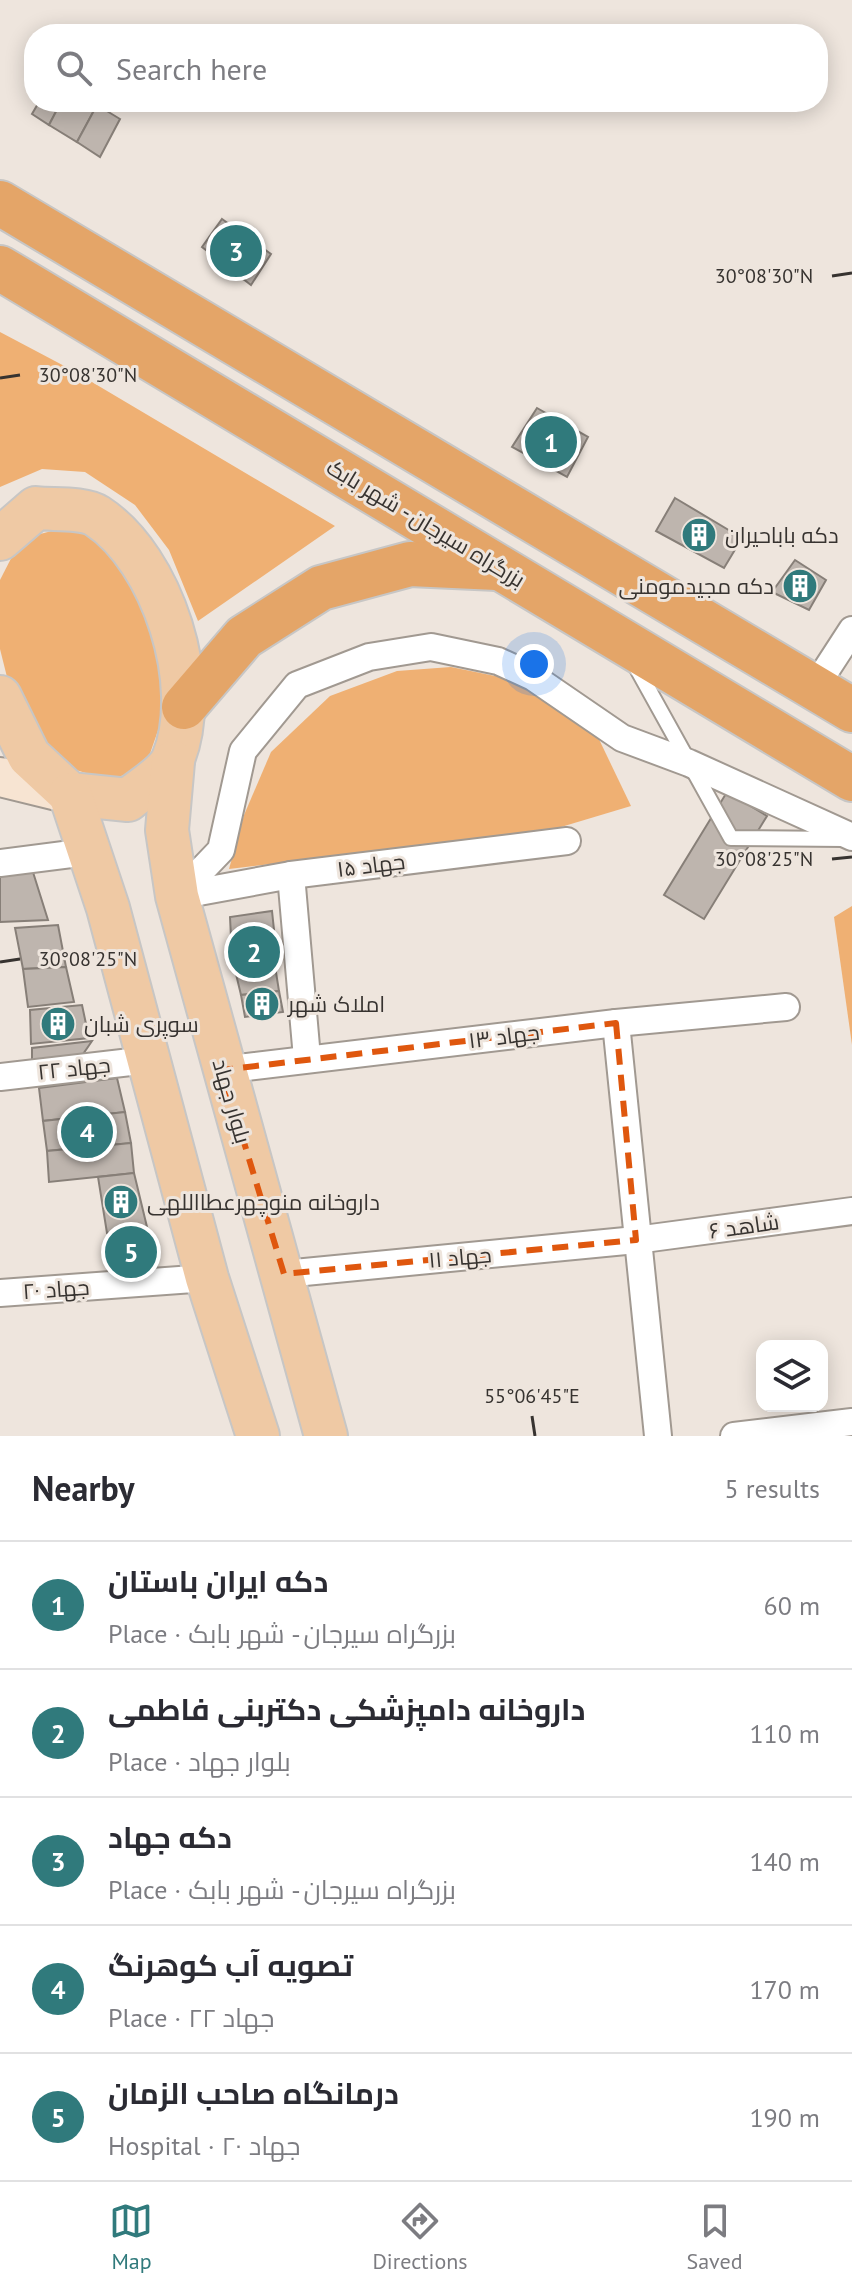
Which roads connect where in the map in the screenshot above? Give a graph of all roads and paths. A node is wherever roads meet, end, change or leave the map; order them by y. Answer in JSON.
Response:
{"nodes":[{"id":1,"x":0,"y":203,"type":"edge"},
{"id":2,"x":0,"y":268,"type":"edge"},
{"id":3,"x":0,"y":539,"type":"edge"},
{"id":4,"x":501,"y":568,"type":"junction"},
{"id":5,"x":852,"y":630,"type":"edge"},
{"id":6,"x":621,"y":640,"type":"junction"},
{"id":7,"x":815,"y":687,"type":"junction"},
{"id":8,"x":0,"y":697,"type":"edge"},
{"id":9,"x":184,"y":707,"type":"junction"},
{"id":10,"x":852,"y":710,"type":"edge"},
{"id":11,"x":173,"y":762,"type":"junction"},
{"id":12,"x":689,"y":763,"type":"junction"},
{"id":13,"x":0,"y":777,"type":"edge"},
{"id":14,"x":852,"y":779,"type":"edge"},
{"id":15,"x":70,"y":794,"type":"junction"},
{"id":16,"x":852,"y":838,"type":"edge"},
{"id":17,"x":567,"y":841,"type":"dead end"},
{"id":18,"x":87,"y":852,"type":"junction"},
{"id":19,"x":0,"y":863,"type":"edge"},
{"id":20,"x":291,"y":875,"type":"junction"},
{"id":21,"x":177,"y":896,"type":"junction"},
{"id":22,"x":786,"y":1007,"type":"dead end"},
{"id":23,"x":616,"y":1023,"type":"junction"},
{"id":24,"x":307,"y":1058,"type":"junction"},
{"id":25,"x":148,"y":1060,"type":"junction"},
{"id":26,"x":222,"y":1070,"type":"junction"},
{"id":27,"x":0,"y":1077,"type":"edge"},
{"id":28,"x":852,"y":1211,"type":"edge"},
{"id":29,"x":636,"y":1240,"type":"junction"},
{"id":30,"x":284,"y":1274,"type":"junction"},
{"id":31,"x":207,"y":1278,"type":"junction"},
{"id":32,"x":0,"y":1293,"type":"edge"},
{"id":33,"x":852,"y":1422,"type":"edge"},
{"id":34,"x":258,"y":1436,"type":"edge"},
{"id":35,"x":326,"y":1436,"type":"edge"},
{"id":36,"x":658,"y":1436,"type":"edge"},
{"id":37,"x":734,"y":1436,"type":"edge"}],
"edges":[{"from":1,"to":7,"type":"highway"},
{"from":2,"to":4,"type":"highway","name":"بزرگراه سیرجان - شهر بابک"},
{"from":3,"to":9,"type":"main road","name":"بلوار جهاد"},
{"from":4,"to":6,"type":"highway","name":"بزرگراه سیرجان - شهر بابک"},
{"from":4,"to":9,"type":"highway"},
{"from":5,"to":7,"type":"street"},
{"from":6,"to":12,"type":"lane"},
{"from":6,"to":14,"type":"highway","name":"بزرگراه سیرجان - شهر بابک"},
{"from":7,"to":10,"type":"highway"},
{"from":8,"to":15,"type":"main road"},
{"from":9,"to":11,"type":"main road","name":"بلوار جهاد"},
{"from":11,"to":15,"type":"main road"},
{"from":11,"to":21,"type":"main road","name":"بلوار جهاد"},
{"from":12,"to":16,"type":"street"},
{"from":12,"to":16,"type":"lane"},
{"from":12,"to":21,"type":"street"},
{"from":13,"to":15,"type":"street"},
{"from":15,"to":18,"type":"main road"},
{"from":17,"to":20,"type":"street","name":"جهاد ۱۵"},
{"from":18,"to":19,"type":"street"},
{"from":18,"to":25,"type":"main road"},
{"from":20,"to":21,"type":"street","name":"جهاد ۱۵"},
{"from":20,"to":24,"type":"street"},
{"from":21,"to":26,"type":"main road","name":"بلوار جهاد"},
{"from":22,"to":23,"type":"street","name":"جهاد ۱۳"},
{"from":23,"to":24,"type":"street","name":"جهاد ۱۳"},
{"from":23,"to":29,"type":"street"},
{"from":24,"to":26,"type":"street","name":"جهاد ۱۳"},
{"from":25,"to":27,"type":"street","name":"جهاد ۲۲"},
{"from":25,"to":31,"type":"main road"},
{"from":26,"to":30,"type":"main road","name":"بلوار جهاد"},
{"from":28,"to":29,"type":"street","name":"شاهد ۶"},
{"from":29,"to":30,"type":"street","name":"جهاد ۱۱"},
{"from":29,"to":36,"type":"street"},
{"from":30,"to":35,"type":"main road","name":"بلوار جهاد"},
{"from":31,"to":32,"type":"street","name":"جهاد ۲۰"},
{"from":31,"to":34,"type":"main road"},
{"from":33,"to":37,"type":"street"}]}
